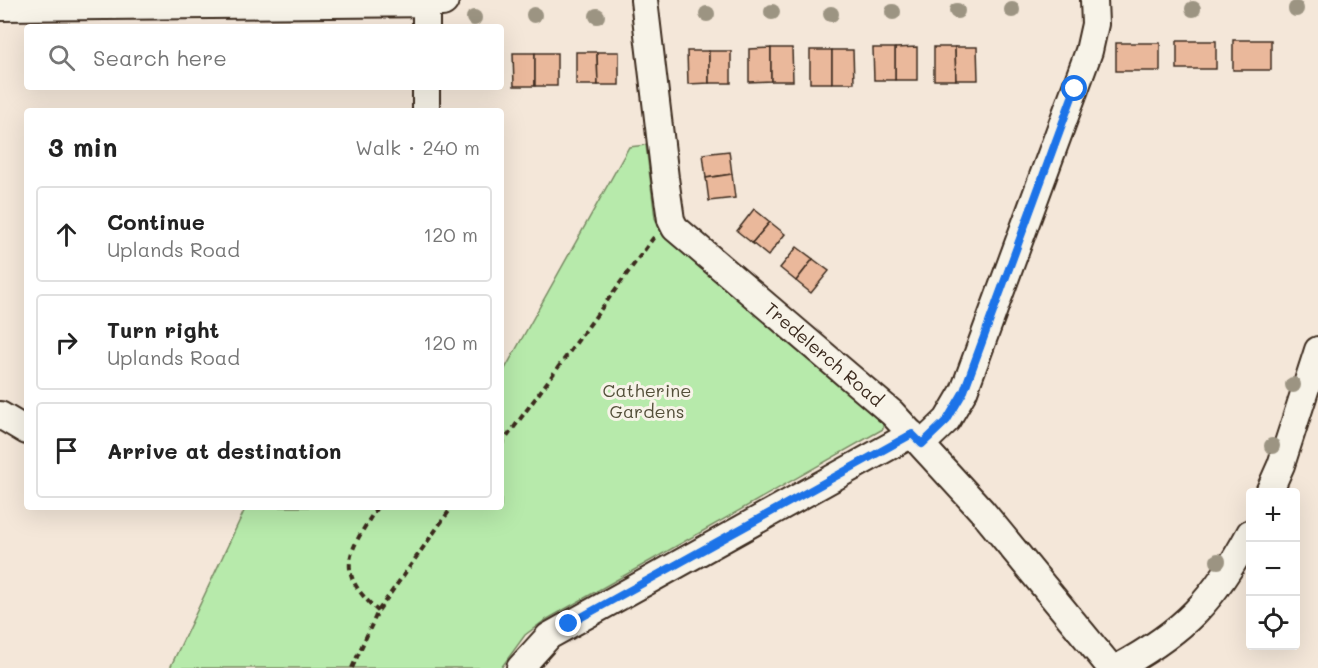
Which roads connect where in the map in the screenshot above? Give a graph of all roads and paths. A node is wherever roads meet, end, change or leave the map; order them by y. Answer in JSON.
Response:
{"nodes":[{"id":1,"x":426,"y":0,"type":"edge"},
{"id":2,"x":442,"y":0,"type":"edge"},
{"id":3,"x":644,"y":0,"type":"edge"},
{"id":4,"x":1094,"y":0,"type":"edge"},
{"id":5,"x":0,"y":4,"type":"edge"},
{"id":6,"x":426,"y":24,"type":"edge"},
{"id":7,"x":426,"y":90,"type":"edge"},
{"id":8,"x":426,"y":108,"type":"edge"},
{"id":9,"x":671,"y":220,"type":"junction"},
{"id":10,"x":1318,"y":350,"type":"edge"},
{"id":11,"x":0,"y":415,"type":"edge"},
{"id":12,"x":24,"y":429,"type":"edge"},
{"id":13,"x":917,"y":439,"type":"junction"},
{"id":14,"x":504,"y":441,"type":"edge"},
{"id":15,"x":1270,"y":488,"type":"edge"},
{"id":16,"x":375,"y":510,"type":"edge"},
{"id":17,"x":450,"y":510,"type":"edge"},
{"id":18,"x":1246,"y":541,"type":"edge"},
{"id":19,"x":378,"y":610,"type":"junction"},
{"id":20,"x":1136,"y":664,"type":"edge"},
{"id":21,"x":352,"y":668,"type":"edge"},
{"id":22,"x":520,"y":668,"type":"edge"},
{"id":23,"x":1111,"y":668,"type":"edge"}],
"edges":[{"from":1,"to":2,"type":"street"},
{"from":1,"to":5,"type":"street"},
{"from":1,"to":6,"type":"street"},
{"from":3,"to":9,"type":"street"},
{"from":4,"to":13,"type":"street"},
{"from":7,"to":8,"type":"street"},
{"from":9,"to":13,"type":"street","name":"Tredelerch Road"},
{"from":9,"to":14,"type":"path"},
{"from":10,"to":15,"type":"street"},
{"from":11,"to":12,"type":"street"},
{"from":13,"to":22,"type":"street"},
{"from":13,"to":23,"type":"street","name":"Tredelerch Road"},
{"from":16,"to":19,"type":"path"},
{"from":17,"to":19,"type":"path"},
{"from":18,"to":20,"type":"street"},
{"from":19,"to":21,"type":"path"}]}
